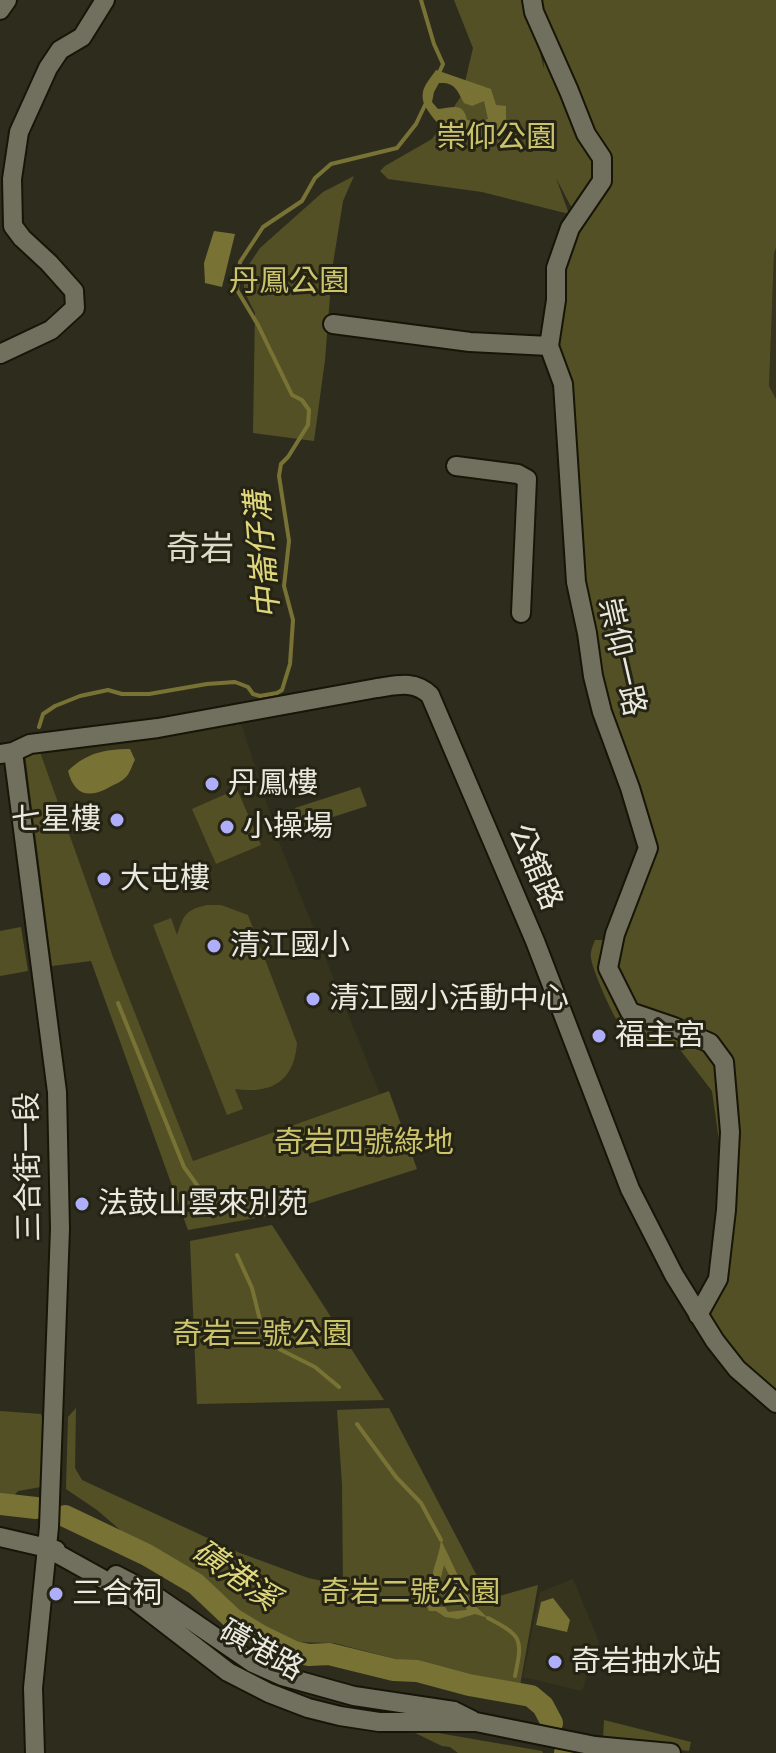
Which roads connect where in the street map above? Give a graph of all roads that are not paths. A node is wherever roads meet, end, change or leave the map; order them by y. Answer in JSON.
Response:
{"nodes":[{"id":1,"x":7,"y":0,"type":"edge"},
{"id":2,"x":105,"y":0,"type":"edge"},
{"id":3,"x":532,"y":0,"type":"edge"},
{"id":4,"x":0,"y":10,"type":"edge"},
{"id":5,"x":6,"y":226,"type":"edge"},
{"id":6,"x":333,"y":324,"type":"dead end"},
{"id":7,"x":549,"y":346,"type":"junction"},
{"id":8,"x":0,"y":354,"type":"edge"},
{"id":9,"x":456,"y":466,"type":"dead end"},
{"id":10,"x":521,"y":613,"type":"dead end"},
{"id":11,"x":21,"y":748,"type":"edge"},
{"id":12,"x":698,"y":1315,"type":"junction"},
{"id":13,"x":776,"y":1403,"type":"edge"},
{"id":14,"x":0,"y":1537,"type":"edge"},
{"id":15,"x":47,"y":1548,"type":"junction"},
{"id":16,"x":35,"y":1753,"type":"edge"},
{"id":17,"x":671,"y":1753,"type":"edge"}],
"edges":[{"from":1,"to":4,"type":"street"},
{"from":2,"to":5,"type":"street"},
{"from":3,"to":7,"type":"street","name":"崇仰一路"},
{"from":5,"to":8,"type":"street"},
{"from":6,"to":7,"type":"street"},
{"from":7,"to":12,"type":"street","name":"崇仰一路"},
{"from":9,"to":10,"type":"street"},
{"from":11,"to":12,"type":"street","name":"公舘路"},
{"from":11,"to":15,"type":"street","name":"三合街一段"},
{"from":12,"to":13,"type":"street","name":"公舘路"},
{"from":14,"to":15,"type":"street","name":"磺港路"},
{"from":15,"to":16,"type":"street","name":"三合街一段"},
{"from":15,"to":17,"type":"street","name":"磺港路"}]}
